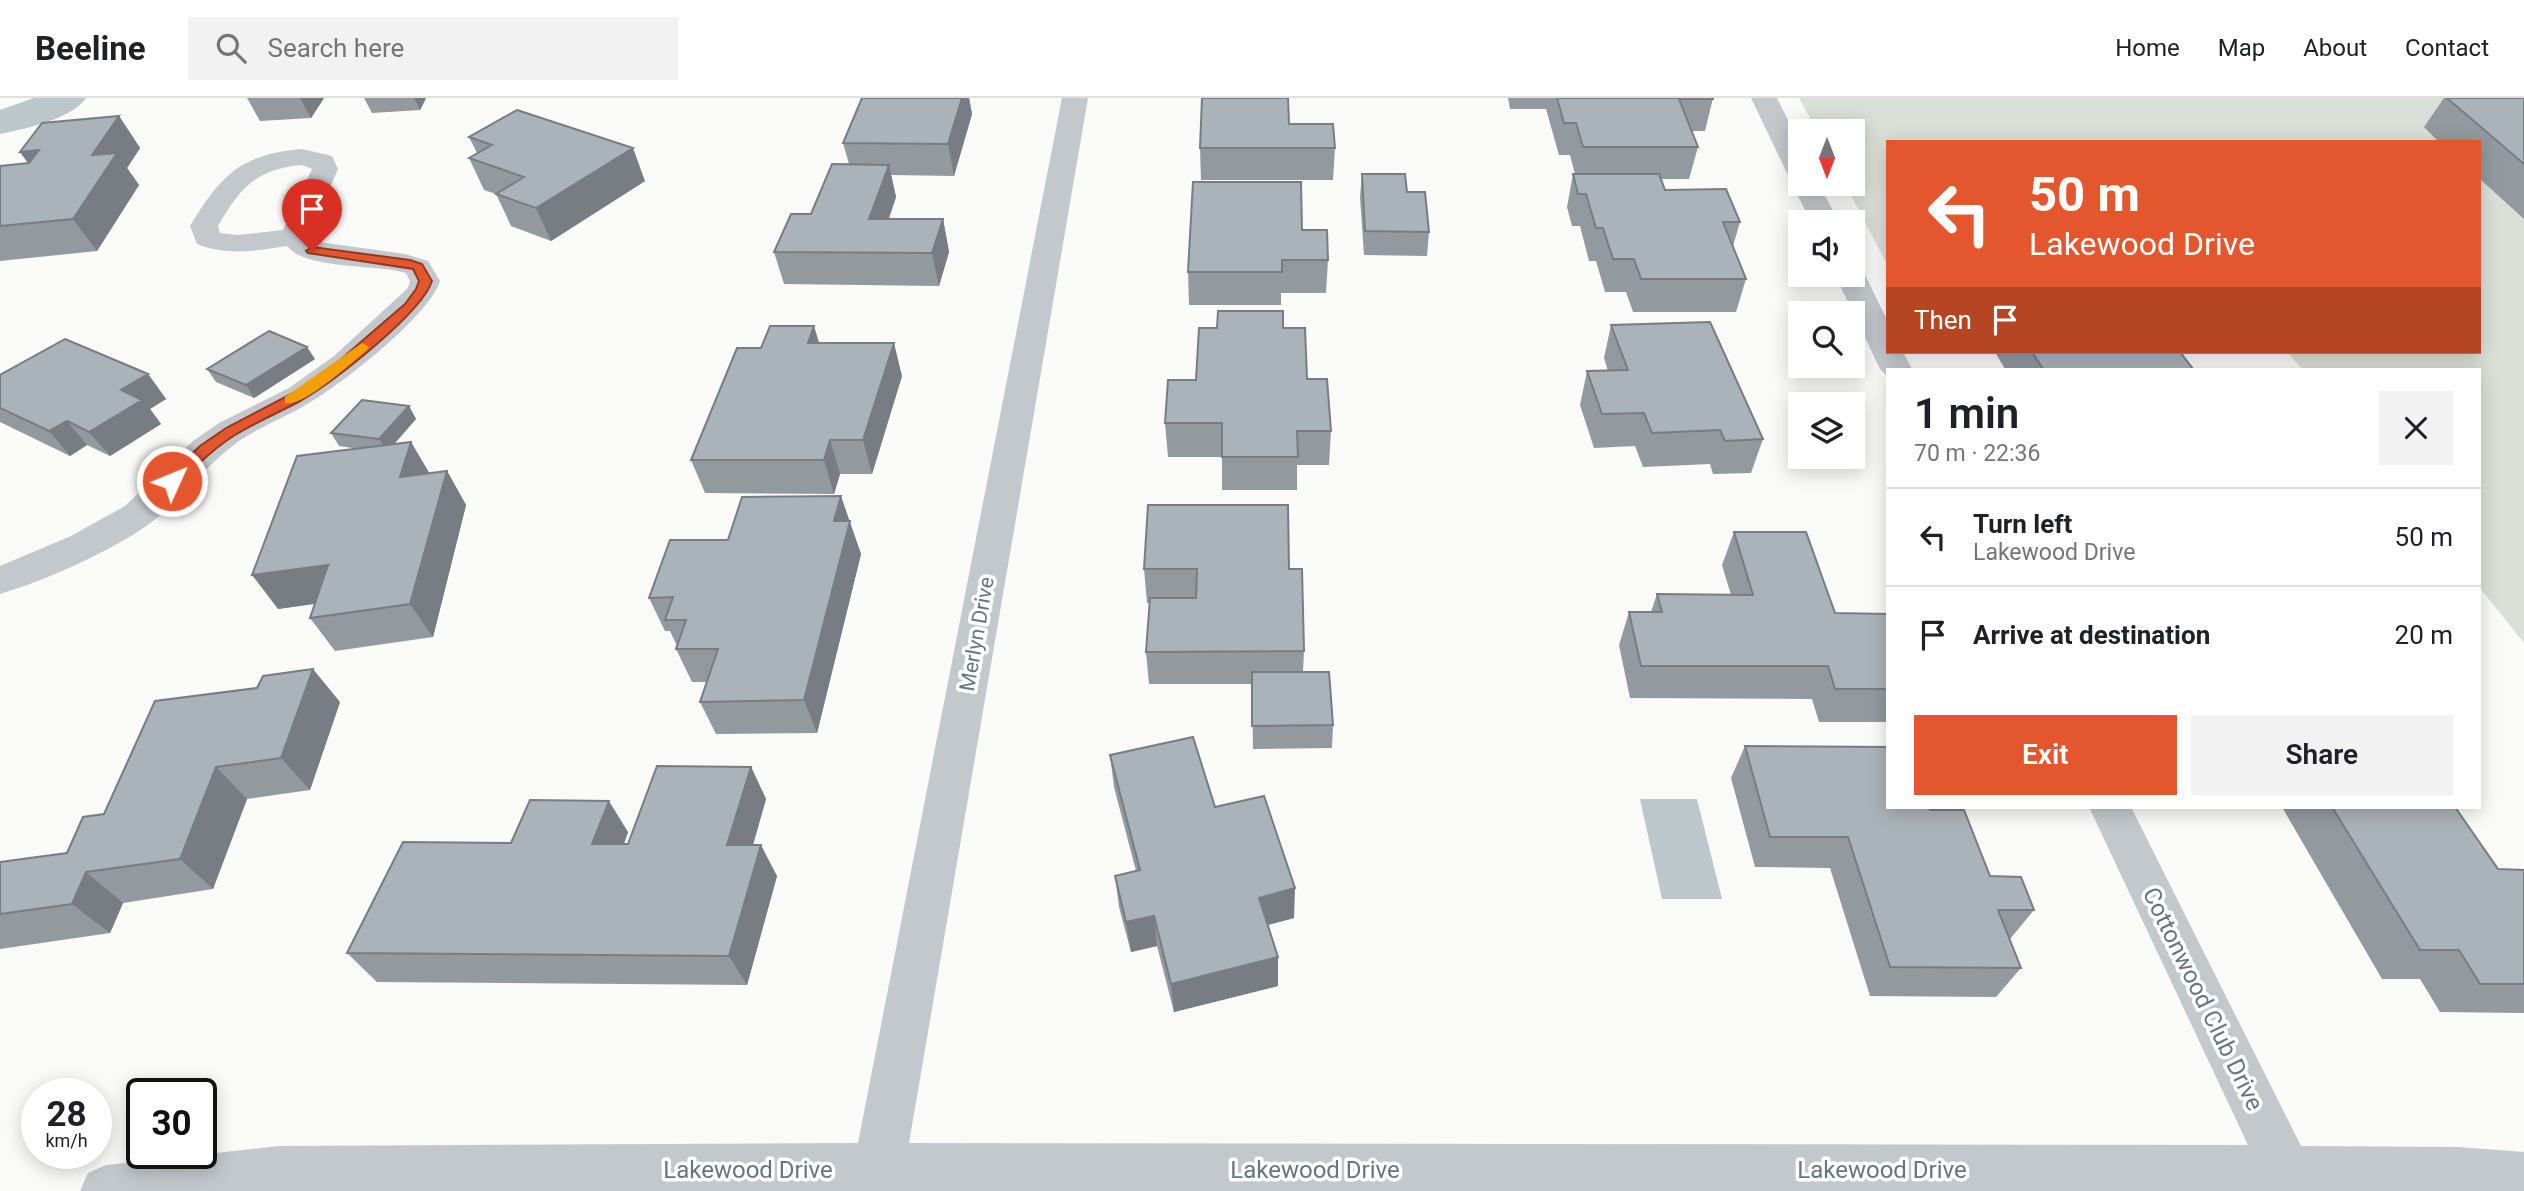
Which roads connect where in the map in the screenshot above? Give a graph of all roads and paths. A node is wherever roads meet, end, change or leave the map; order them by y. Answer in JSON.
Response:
{"nodes":[{"id":1,"x":1075,"y":98,"type":"edge"},
{"id":2,"x":1764,"y":98,"type":"edge"},
{"id":3,"x":1788,"y":147,"type":"edge"},
{"id":4,"x":294,"y":237,"type":"dead end"},
{"id":5,"x":1856,"y":287,"type":"edge"},
{"id":6,"x":1886,"y":349,"type":"edge"},
{"id":7,"x":0,"y":581,"type":"edge"},
{"id":8,"x":2111,"y":809,"type":"edge"},
{"id":9,"x":879,"y":1169,"type":"junction"},
{"id":10,"x":2524,"y":1178,"type":"edge"},
{"id":11,"x":2292,"y":1181,"type":"edge"},
{"id":12,"x":106,"y":1191,"type":"edge"}],
"edges":[{"from":1,"to":9,"type":"street","name":"Merlyn Drive"},
{"from":2,"to":3,"type":"street"},
{"from":4,"to":7,"type":"street"},
{"from":5,"to":6,"type":"street"},
{"from":8,"to":11,"type":"street","name":"Cottonwood Club Drive"},
{"from":9,"to":11,"type":"street","name":"Lakewood Drive"},
{"from":9,"to":12,"type":"street","name":"Lakewood Drive"},
{"from":10,"to":11,"type":"street","name":"Lakewood Drive"}]}
